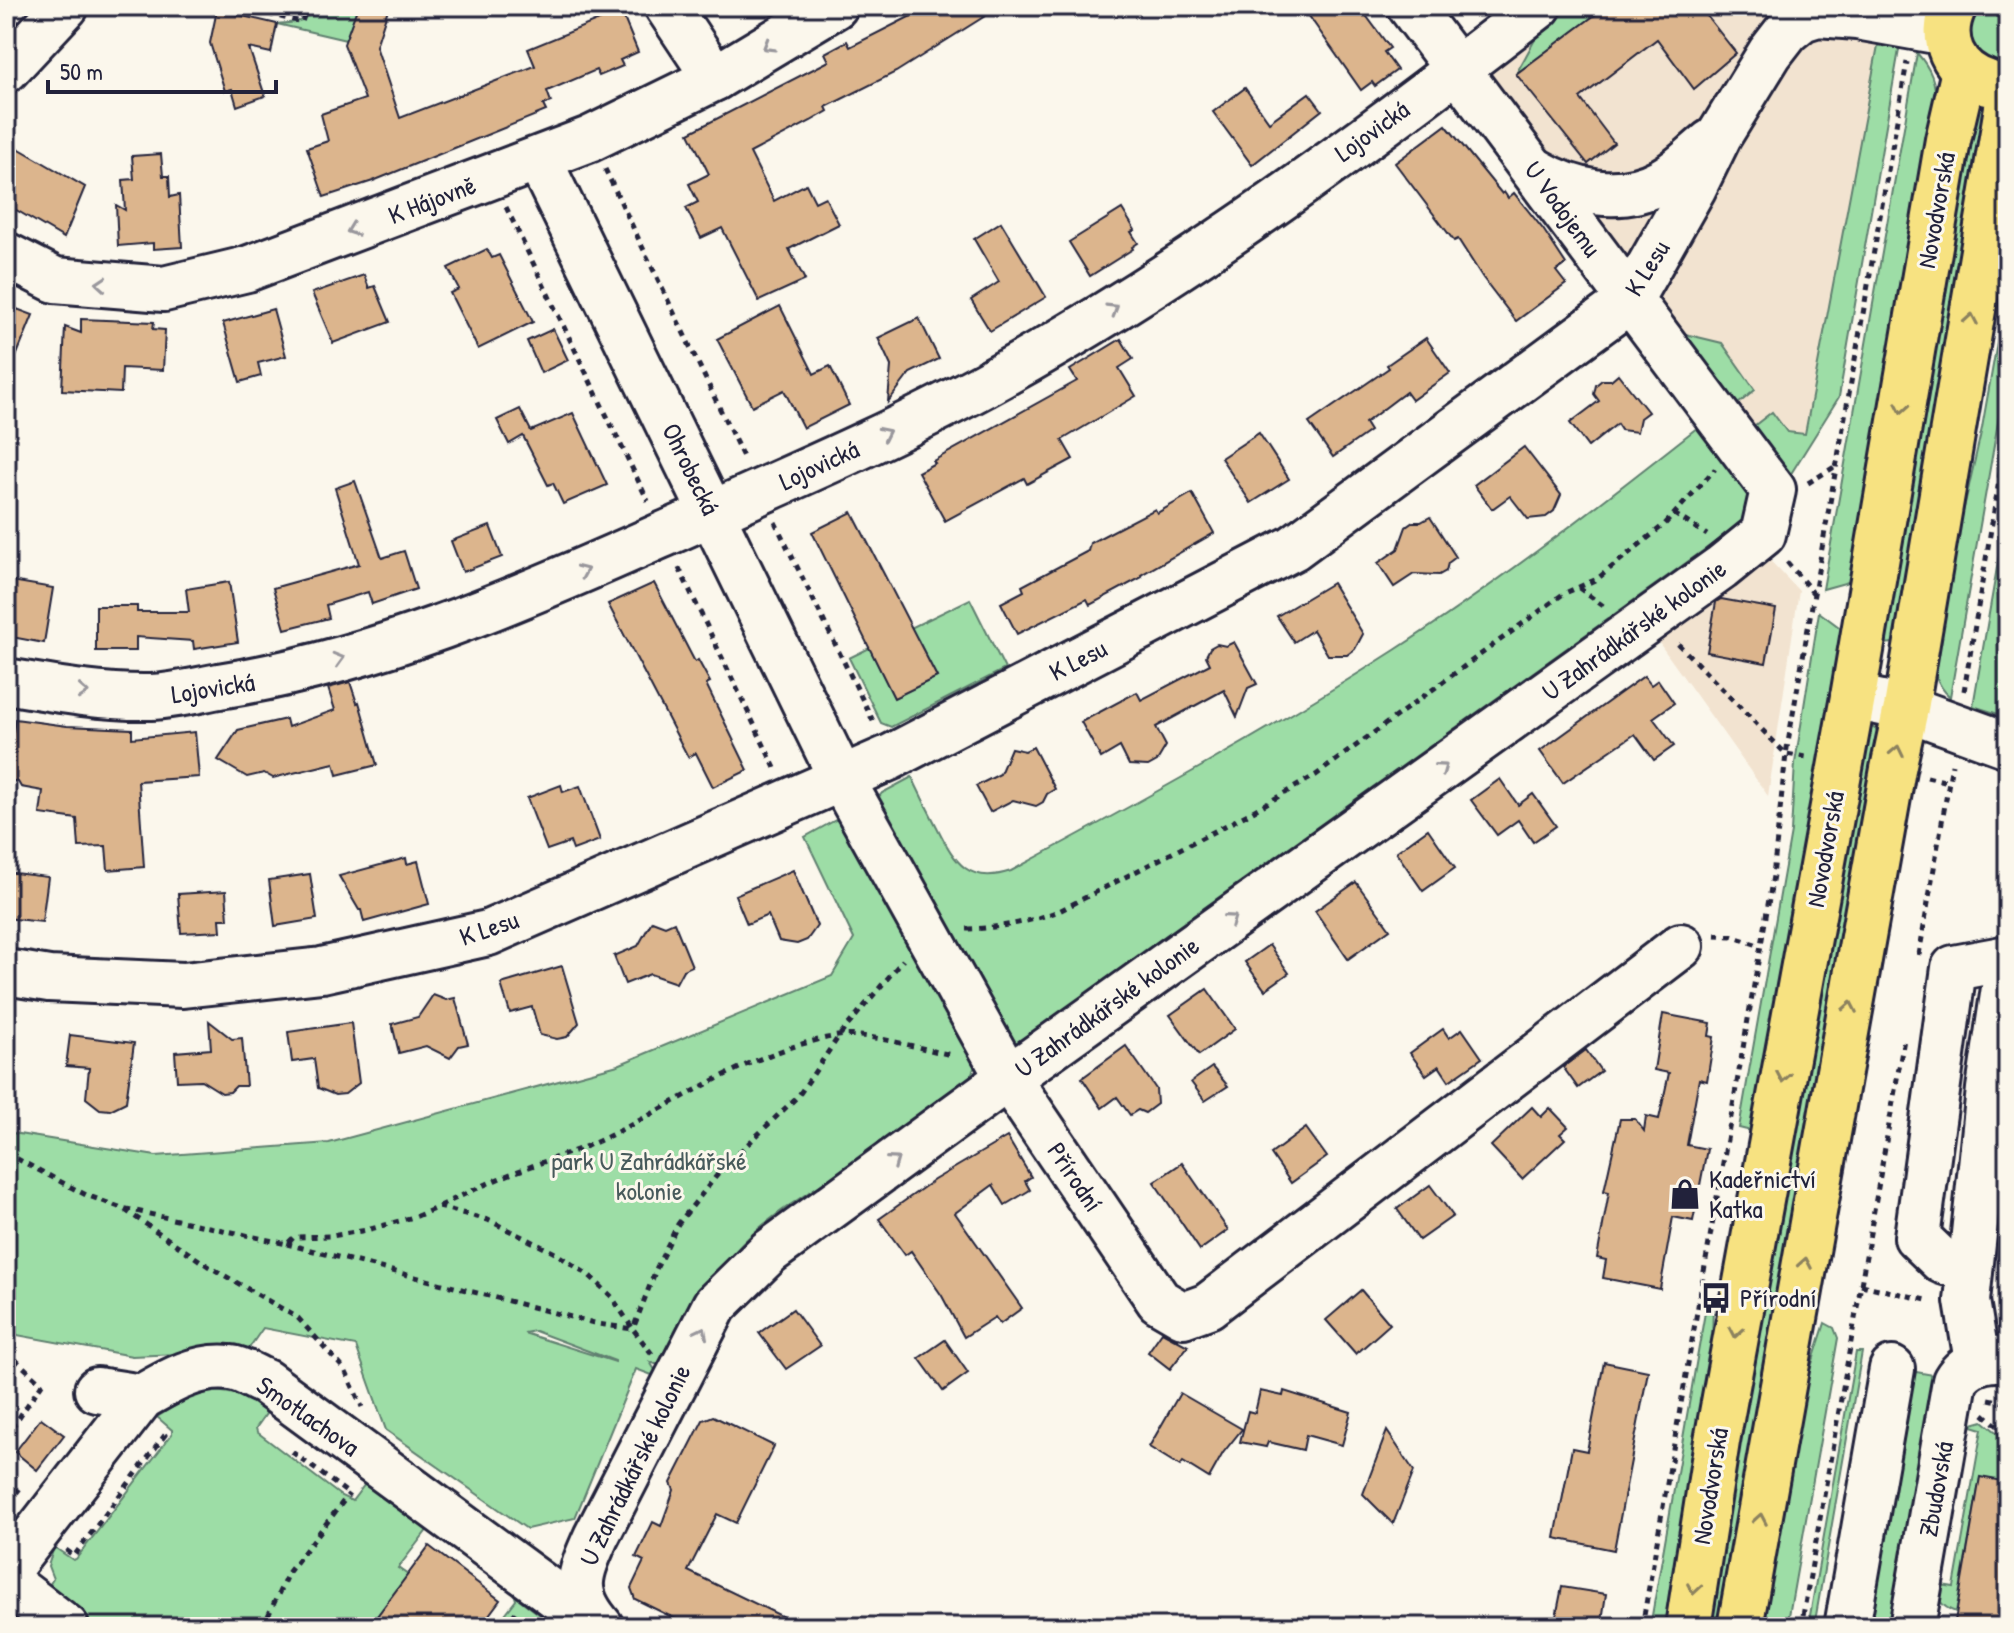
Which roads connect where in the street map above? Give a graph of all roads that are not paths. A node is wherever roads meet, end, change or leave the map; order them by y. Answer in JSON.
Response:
{"nodes":[{"id":1,"x":66,"y":6,"type":"edge"},
{"id":2,"x":667,"y":6,"type":"edge"},
{"id":3,"x":835,"y":6,"type":"edge"},
{"id":4,"x":1410,"y":6,"type":"edge"},
{"id":5,"x":1539,"y":6,"type":"edge"},
{"id":6,"x":1944,"y":34,"type":"edge"},
{"id":7,"x":1458,"y":69,"type":"junction"},
{"id":8,"x":6,"y":70,"type":"edge"},
{"id":9,"x":715,"y":78,"type":"junction"},
{"id":10,"x":2008,"y":83,"type":"edge"},
{"id":11,"x":2008,"y":102,"type":"edge"},
{"id":12,"x":1719,"y":136,"type":"junction"},
{"id":13,"x":539,"y":160,"type":"junction"},
{"id":14,"x":2008,"y":163,"type":"edge"},
{"id":15,"x":1536,"y":171,"type":"junction"},
{"id":16,"x":1991,"y":205,"type":"junction"},
{"id":17,"x":6,"y":255,"type":"edge"},
{"id":18,"x":1630,"y":300,"type":"junction"},
{"id":19,"x":1773,"y":490,"type":"joint"},
{"id":20,"x":713,"y":514,"type":"junction"},
{"id":21,"x":6,"y":681,"type":"edge"},
{"id":22,"x":1853,"y":697,"type":"junction"},
{"id":23,"x":1906,"y":708,"type":"junction"},
{"id":24,"x":2008,"y":745,"type":"edge"},
{"id":25,"x":841,"y":778,"type":"junction"},
{"id":26,"x":1681,"y":946,"type":"road end"},
{"id":27,"x":2008,"y":960,"type":"edge"},
{"id":28,"x":6,"y":972,"type":"edge"},
{"id":29,"x":1003,"y":1069,"type":"junction"},
{"id":30,"x":1992,"y":1360,"type":"edge"},
{"id":31,"x":1892,"y":1369,"type":"dead end"},
{"id":32,"x":97,"y":1390,"type":"dead end"},
{"id":33,"x":149,"y":1412,"type":"junction"},
{"id":34,"x":6,"y":1572,"type":"edge"},
{"id":35,"x":6,"y":1581,"type":"edge"},
{"id":36,"x":66,"y":1627,"type":"edge"},
{"id":37,"x":600,"y":1627,"type":"edge"},
{"id":38,"x":1688,"y":1627,"type":"edge"},
{"id":39,"x":1740,"y":1627,"type":"edge"},
{"id":40,"x":1847,"y":1627,"type":"edge"},
{"id":41,"x":1912,"y":1627,"type":"edge"}],
"edges":[{"from":1,"to":8,"type":"street"},
{"from":2,"to":9,"type":"street"},
{"from":3,"to":9,"type":"street","name":"K Hájovně","one_way":true},
{"from":4,"to":7,"type":"street","name":"U Vodojemu"},
{"from":5,"to":7,"type":"street","name":"Lojovická"},
{"from":6,"to":10,"type":"main road"},
{"from":6,"to":12,"type":"street","name":"K Lesu"},
{"from":6,"to":22,"type":"main road","name":"Novodvorská","one_way":true},
{"from":7,"to":15,"type":"street","name":"U Vodojemu"},
{"from":20,"to":7,"type":"street","name":"Lojovická","one_way":true},
{"from":9,"to":13,"type":"street","name":"K Hájovně"},
{"from":11,"to":16,"type":"main road","name":"Novodvorská"},
{"from":12,"to":15,"type":"street"},
{"from":12,"to":18,"type":"street","name":"K Lesu"},
{"from":13,"to":17,"type":"street","name":"K Hájovně","one_way":true},
{"from":13,"to":20,"type":"street","name":"Ohrobecká"},
{"from":14,"to":16,"type":"street"},
{"from":15,"to":18,"type":"street","name":"U Vodojemu"},
{"from":23,"to":16,"type":"main road","name":"Novodvorská","one_way":true},
{"from":18,"to":19,"type":"street","name":"U Vodojemu"},
{"from":18,"to":25,"type":"street","name":"K Lesu"},
{"from":29,"to":19,"type":"street","name":"U Zahrádkářské kolonie","one_way":true},
{"from":21,"to":20,"type":"street","name":"Lojovická","one_way":true},
{"from":20,"to":25,"type":"street","name":"Ohrobecká"},
{"from":22,"to":23,"type":"street"},
{"from":22,"to":38,"type":"main road","name":"Novodvorská","one_way":true},
{"from":23,"to":24,"type":"street"},
{"from":39,"to":23,"type":"main road","name":"Novodvorská","one_way":true},
{"from":25,"to":28,"type":"street","name":"K Lesu"},
{"from":25,"to":29,"type":"street","name":"Přírodní"},
{"from":26,"to":29,"type":"street","name":"Přírodní"},
{"from":27,"to":30,"type":"street"},
{"from":37,"to":29,"type":"street","name":"U Zahrádkářské kolonie","one_way":true},
{"from":30,"to":41,"type":"street","name":"Zbudovská"},
{"from":31,"to":40,"type":"street"},
{"from":32,"to":33,"type":"street"},
{"from":33,"to":34,"type":"street","name":"Smotlachova"},
{"from":33,"to":37,"type":"street","name":"Smotlachova"},
{"from":35,"to":36,"type":"street"}]}
